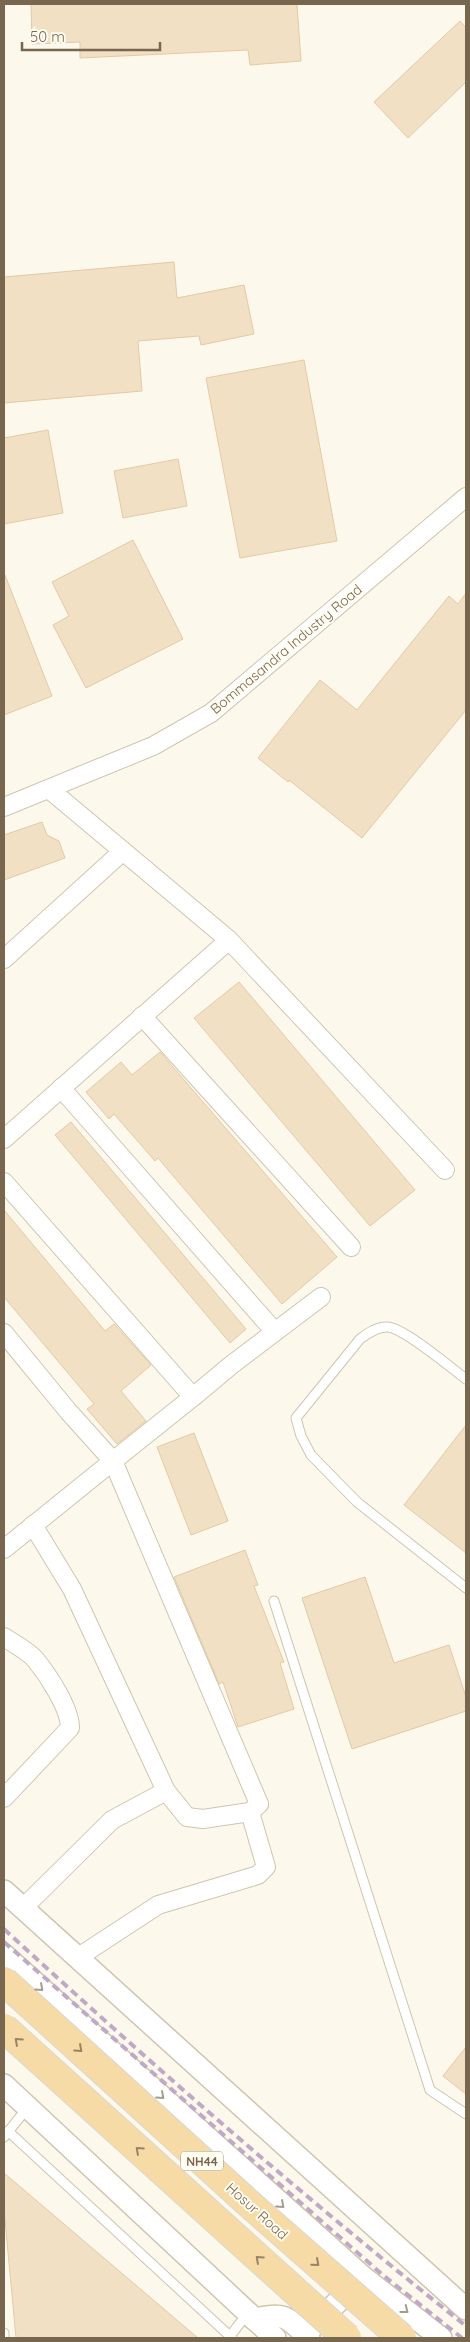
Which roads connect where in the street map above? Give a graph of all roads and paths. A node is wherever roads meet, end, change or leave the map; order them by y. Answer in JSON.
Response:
{"nodes":[{"id":1,"x":466,"y":497,"type":"edge"},
{"id":2,"x":49,"y":789,"type":"junction"},
{"id":3,"x":4,"y":807,"type":"edge"},
{"id":4,"x":123,"y":850,"type":"junction"},
{"id":5,"x":229,"y":940,"type":"junction"},
{"id":6,"x":4,"y":959,"type":"edge"},
{"id":7,"x":142,"y":1016,"type":"junction"},
{"id":8,"x":61,"y":1088,"type":"junction"},
{"id":9,"x":4,"y":1139,"type":"edge"},
{"id":10,"x":445,"y":1170,"type":"dead end"},
{"id":11,"x":4,"y":1182,"type":"edge"},
{"id":12,"x":351,"y":1247,"type":"dead end"},
{"id":13,"x":321,"y":1297,"type":"dead end"},
{"id":14,"x":275,"y":1332,"type":"junction"},
{"id":15,"x":4,"y":1333,"type":"edge"},
{"id":16,"x":466,"y":1379,"type":"edge"},
{"id":17,"x":193,"y":1396,"type":"junction"},
{"id":18,"x":113,"y":1461,"type":"junction"},
{"id":19,"x":33,"y":1525,"type":"junction"},
{"id":20,"x":4,"y":1549,"type":"edge"},
{"id":21,"x":466,"y":1588,"type":"edge"},
{"id":22,"x":274,"y":1601,"type":"dead end"},
{"id":23,"x":4,"y":1637,"type":"edge"},
{"id":24,"x":166,"y":1791,"type":"junction"},
{"id":25,"x":4,"y":1798,"type":"edge"},
{"id":26,"x":250,"y":1812,"type":"junction"},
{"id":27,"x":4,"y":1891,"type":"edge"},
{"id":28,"x":23,"y":1908,"type":"junction"},
{"id":29,"x":4,"y":1955,"type":"edge"},
{"id":30,"x":77,"y":1958,"type":"junction"},
{"id":31,"x":4,"y":1981,"type":"edge"},
{"id":32,"x":4,"y":2028,"type":"edge"},
{"id":33,"x":4,"y":2085,"type":"edge"},
{"id":34,"x":28,"y":2107,"type":"junction"},
{"id":35,"x":466,"y":2114,"type":"edge"},
{"id":36,"x":6,"y":2134,"type":"edge"},
{"id":37,"x":363,"y":2277,"type":"junction"},
{"id":38,"x":466,"y":2308,"type":"edge"},
{"id":39,"x":251,"y":2316,"type":"junction"},
{"id":40,"x":4,"y":2333,"type":"edge"},
{"id":41,"x":307,"y":2336,"type":"edge"},
{"id":42,"x":231,"y":2337,"type":"edge"},
{"id":43,"x":4,"y":2338,"type":"edge"},
{"id":44,"x":275,"y":2338,"type":"edge"},
{"id":45,"x":348,"y":2338,"type":"edge"},
{"id":46,"x":402,"y":2338,"type":"edge"},
{"id":47,"x":441,"y":2338,"type":"edge"}],
"edges":[{"from":1,"to":2,"type":"street","name":"Bommasandra Industry Road"},
{"from":2,"to":3,"type":"street","name":"Bommasandra Industry Road"},
{"from":2,"to":4,"type":"street"},
{"from":4,"to":5,"type":"street"},
{"from":4,"to":6,"type":"street"},
{"from":5,"to":7,"type":"street"},
{"from":5,"to":10,"type":"street"},
{"from":7,"to":8,"type":"street"},
{"from":7,"to":12,"type":"street"},
{"from":8,"to":9,"type":"street"},
{"from":8,"to":14,"type":"street"},
{"from":11,"to":17,"type":"street"},
{"from":13,"to":14,"type":"street"},
{"from":14,"to":17,"type":"street"},
{"from":15,"to":18,"type":"street"},
{"from":16,"to":21,"type":"lane"},
{"from":17,"to":18,"type":"street"},
{"from":18,"to":19,"type":"street"},
{"from":18,"to":26,"type":"street"},
{"from":19,"to":20,"type":"street"},
{"from":19,"to":24,"type":"street"},
{"from":22,"to":35,"type":"lane"},
{"from":23,"to":25,"type":"street"},
{"from":24,"to":26,"type":"street"},
{"from":24,"to":28,"type":"street"},
{"from":26,"to":30,"type":"street"},
{"from":27,"to":28,"type":"street"},
{"from":28,"to":30,"type":"street"},
{"from":29,"to":37,"type":"street","one_way":true},
{"from":30,"to":38,"type":"street"},
{"from":31,"to":46,"type":"highway","name":"Hosur Road","number":"NH44","one_way":true,"bridge":true},
{"from":45,"to":32,"type":"highway","number":"NH44","one_way":true,"bridge":true},
{"from":33,"to":34,"type":"street"},
{"from":34,"to":36,"type":"lane"},
{"from":34,"to":39,"type":"street"},
{"from":36,"to":42,"type":"lane"},
{"from":37,"to":41,"type":"street"},
{"from":37,"to":47,"type":"street","one_way":true},
{"from":39,"to":41,"type":"street"},
{"from":39,"to":42,"type":"lane"},
{"from":39,"to":44,"type":"street"},
{"from":40,"to":43,"type":"lane"}]}
